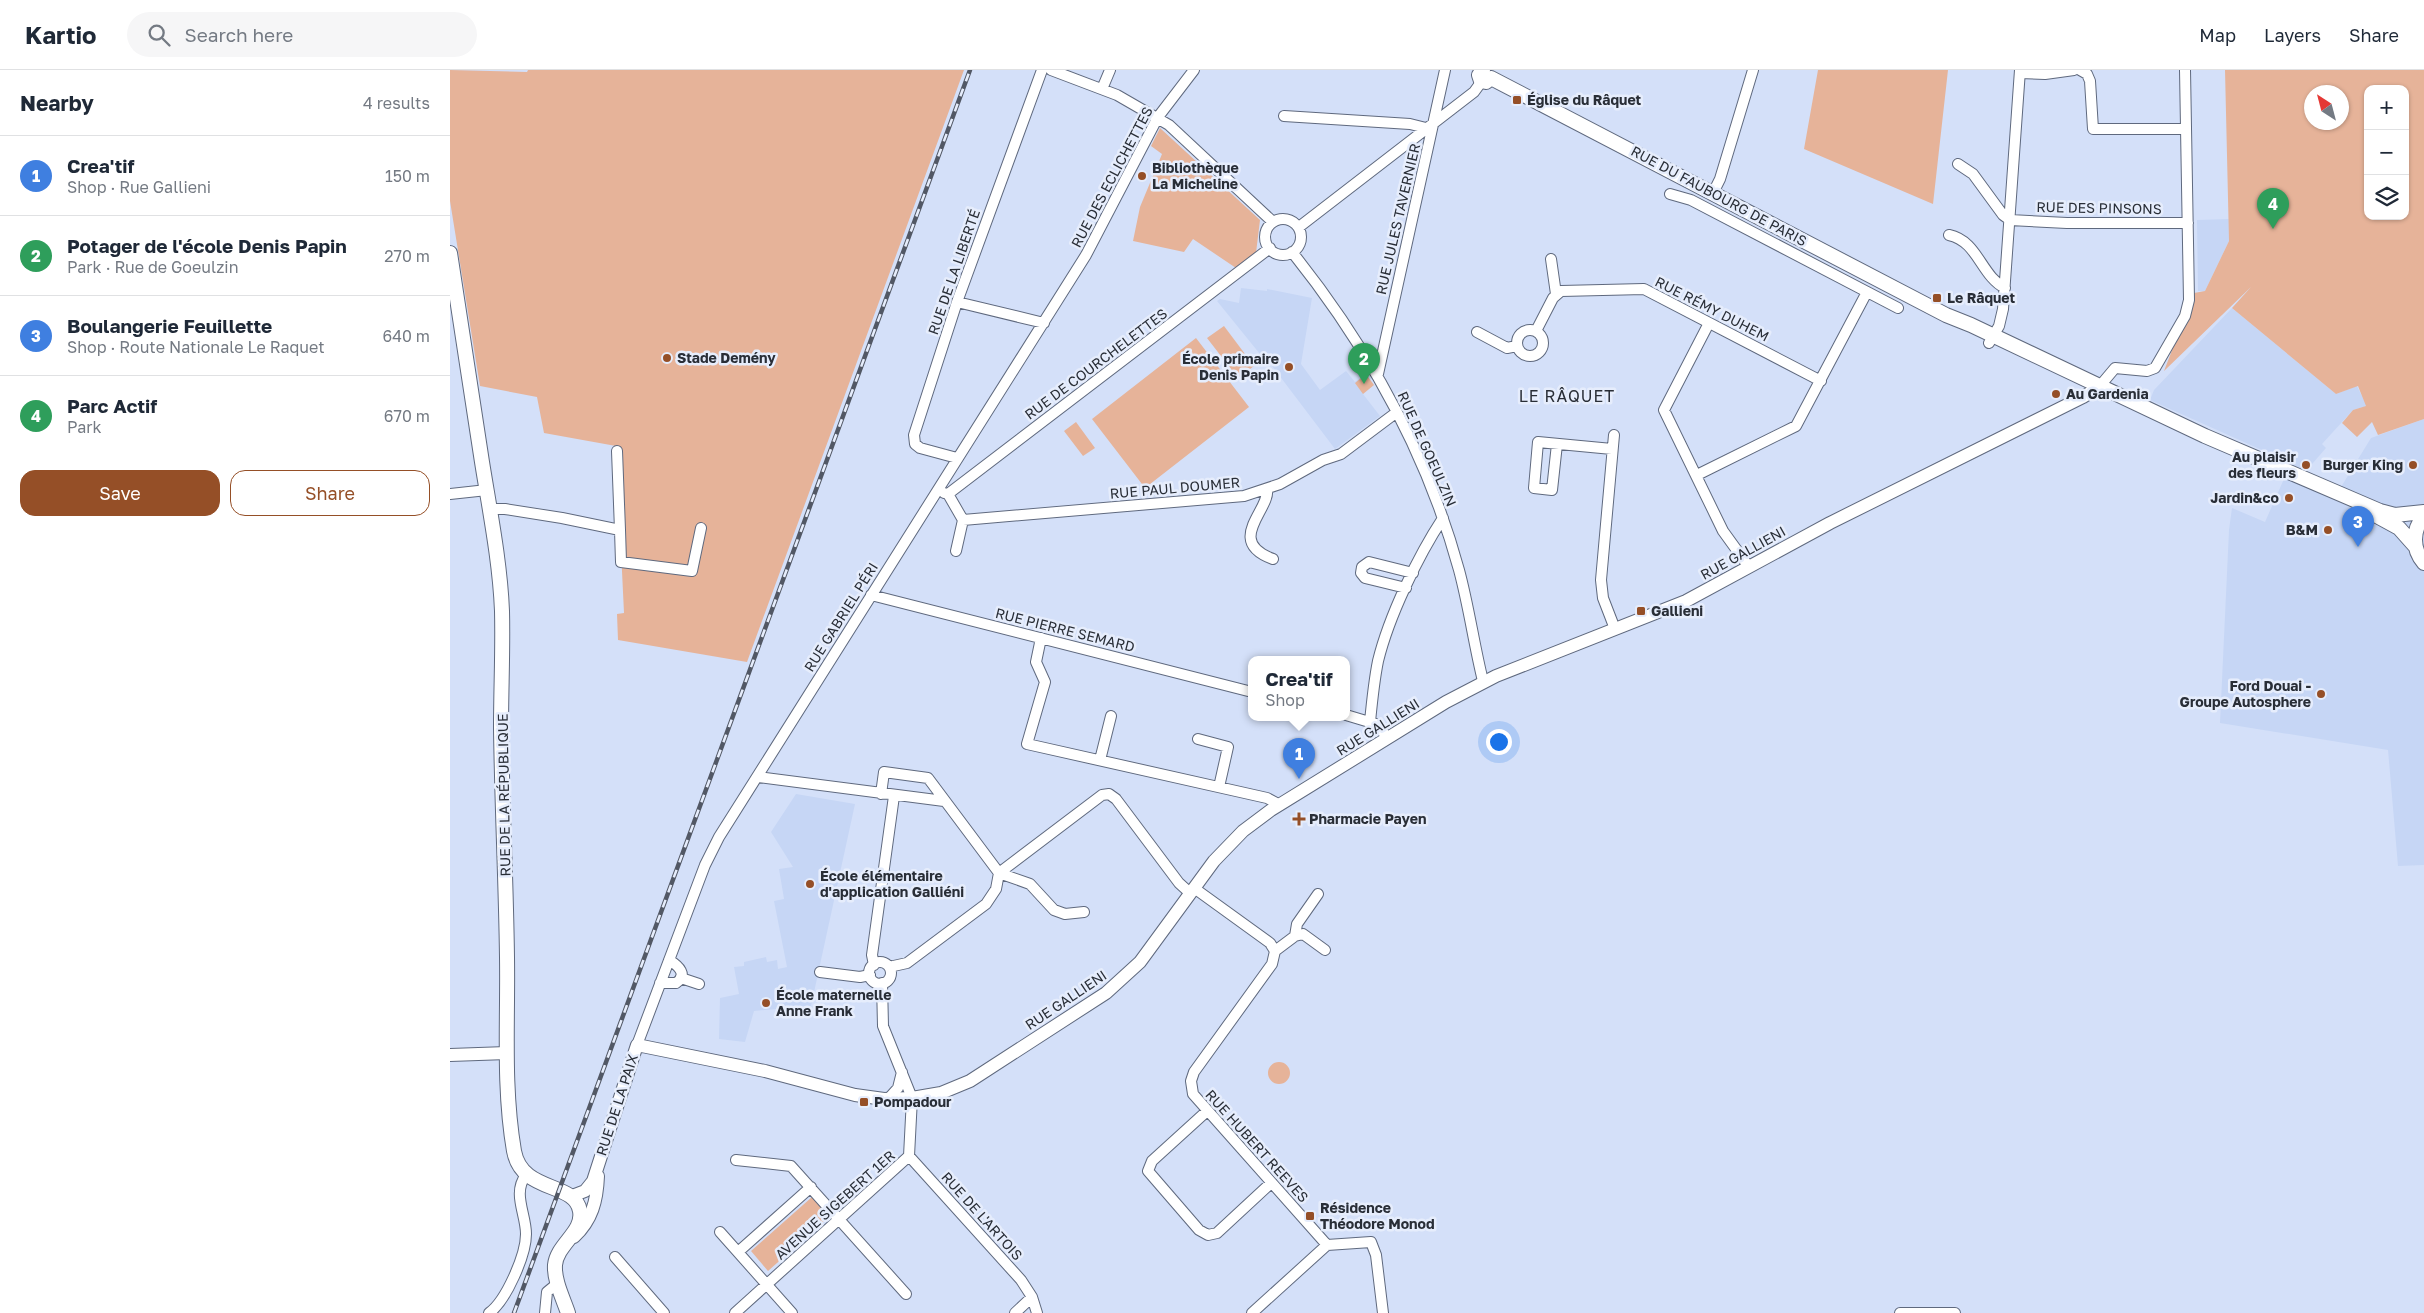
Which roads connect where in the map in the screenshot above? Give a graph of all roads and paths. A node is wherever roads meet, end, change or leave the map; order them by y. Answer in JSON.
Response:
{"nodes":[{"id":1,"x":1042,"y":70,"type":"edge"},
{"id":2,"x":1051,"y":70,"type":"edge"},
{"id":3,"x":1110,"y":70,"type":"edge"},
{"id":4,"x":1194,"y":70,"type":"edge"},
{"id":5,"x":1445,"y":70,"type":"edge"},
{"id":6,"x":1753,"y":70,"type":"edge"},
{"id":7,"x":2074,"y":70,"type":"edge"},
{"id":8,"x":2080,"y":70,"type":"edge"},
{"id":9,"x":2185,"y":70,"type":"edge"},
{"id":10,"x":2020,"y":72,"type":"edge"},
{"id":11,"x":1484,"y":73,"type":"edge"},
{"id":12,"x":1102,"y":89,"type":"junction"},
{"id":13,"x":1284,"y":116,"type":"dead end"},
{"id":14,"x":1158,"y":117,"type":"junction"},
{"id":15,"x":1434,"y":122,"type":"junction"},
{"id":16,"x":1426,"y":128,"type":"junction"},
{"id":17,"x":2186,"y":129,"type":"junction"},
{"id":18,"x":1958,"y":164,"type":"dead end"},
{"id":19,"x":1713,"y":193,"type":"junction"},
{"id":20,"x":1670,"y":194,"type":"dead end"},
{"id":21,"x":2010,"y":220,"type":"junction"},
{"id":22,"x":1273,"y":222,"type":"junction"},
{"id":23,"x":2188,"y":223,"type":"junction"},
{"id":24,"x":1299,"y":227,"type":"junction"},
{"id":25,"x":1949,"y":235,"type":"dead end"},
{"id":26,"x":1270,"y":248,"type":"junction"},
{"id":27,"x":1292,"y":252,"type":"junction"},
{"id":28,"x":450,"y":253,"type":"edge"},
{"id":29,"x":1551,"y":259,"type":"dead end"},
{"id":30,"x":2005,"y":288,"type":"junction"},
{"id":31,"x":1867,"y":292,"type":"junction"},
{"id":32,"x":1556,"y":294,"type":"junction"},
{"id":33,"x":1059,"y":299,"type":"joint"},
{"id":34,"x":956,"y":302,"type":"junction"},
{"id":35,"x":1898,"y":308,"type":"dead end"},
{"id":36,"x":1709,"y":322,"type":"junction"},
{"id":37,"x":1044,"y":323,"type":"junction"},
{"id":38,"x":1536,"y":331,"type":"junction"},
{"id":39,"x":1477,"y":332,"type":"dead end"},
{"id":40,"x":1991,"y":339,"type":"junction"},
{"id":41,"x":1517,"y":346,"type":"junction"},
{"id":42,"x":1378,"y":374,"type":"junction"},
{"id":43,"x":1821,"y":381,"type":"junction"},
{"id":44,"x":2095,"y":391,"type":"junction"},
{"id":45,"x":1397,"y":412,"type":"junction"},
{"id":46,"x":1614,"y":435,"type":"dead end"},
{"id":47,"x":1557,"y":444,"type":"junction"},
{"id":48,"x":1612,"y":449,"type":"junction"},
{"id":49,"x":617,"y":451,"type":"dead end"},
{"id":50,"x":957,"y":458,"type":"junction"},
{"id":51,"x":1697,"y":475,"type":"junction"},
{"id":52,"x":1267,"y":489,"type":"junction"},
{"id":53,"x":487,"y":490,"type":"junction"},
{"id":54,"x":936,"y":491,"type":"junction"},
{"id":55,"x":450,"y":494,"type":"edge"},
{"id":56,"x":948,"y":494,"type":"junction"},
{"id":57,"x":489,"y":509,"type":"junction"},
{"id":58,"x":2424,"y":512,"type":"edge"},
{"id":59,"x":2424,"y":516,"type":"edge"},
{"id":60,"x":1442,"y":518,"type":"junction"},
{"id":61,"x":963,"y":520,"type":"junction"},
{"id":62,"x":701,"y":528,"type":"dead end"},
{"id":63,"x":620,"y":530,"type":"junction"},
{"id":64,"x":2415,"y":546,"type":"junction"},
{"id":65,"x":956,"y":551,"type":"dead end"},
{"id":66,"x":1273,"y":558,"type":"dead end"},
{"id":67,"x":2424,"y":563,"type":"edge"},
{"id":68,"x":1749,"y":567,"type":"junction"},
{"id":69,"x":1413,"y":573,"type":"junction"},
{"id":70,"x":1406,"y":588,"type":"junction"},
{"id":71,"x":872,"y":595,"type":"junction"},
{"id":72,"x":1615,"y":629,"type":"junction"},
{"id":73,"x":1041,"y":638,"type":"junction"},
{"id":74,"x":1483,"y":682,"type":"junction"},
{"id":75,"x":1248,"y":691,"type":"edge"},
{"id":76,"x":1111,"y":716,"type":"dead end"},
{"id":77,"x":1350,"y":716,"type":"edge"},
{"id":78,"x":1370,"y":722,"type":"junction"},
{"id":79,"x":1388,"y":738,"type":"junction"},
{"id":80,"x":1198,"y":739,"type":"dead end"},
{"id":81,"x":1100,"y":760,"type":"junction"},
{"id":82,"x":758,"y":776,"type":"junction"},
{"id":83,"x":1219,"y":787,"type":"junction"},
{"id":84,"x":881,"y":794,"type":"junction"},
{"id":85,"x":894,"y":796,"type":"junction"},
{"id":86,"x":944,"y":802,"type":"junction"},
{"id":87,"x":1280,"y":805,"type":"junction"},
{"id":88,"x":999,"y":873,"type":"junction"},
{"id":89,"x":1192,"y":890,"type":"junction"},
{"id":90,"x":1318,"y":894,"type":"dead end"},
{"id":91,"x":1084,"y":912,"type":"dead end"},
{"id":92,"x":1295,"y":936,"type":"junction"},
{"id":93,"x":1325,"y":950,"type":"dead end"},
{"id":94,"x":1275,"y":951,"type":"junction"},
{"id":95,"x":669,"y":960,"type":"junction"},
{"id":96,"x":874,"y":965,"type":"junction"},
{"id":97,"x":889,"y":967,"type":"junction"},
{"id":98,"x":820,"y":972,"type":"dead end"},
{"id":99,"x":870,"y":975,"type":"junction"},
{"id":100,"x":681,"y":978,"type":"junction"},
{"id":101,"x":660,"y":983,"type":"junction"},
{"id":102,"x":882,"y":983,"type":"junction"},
{"id":103,"x":699,"y":984,"type":"dead end"},
{"id":104,"x":637,"y":1045,"type":"junction"},
{"id":105,"x":507,"y":1053,"type":"junction"},
{"id":106,"x":450,"y":1055,"type":"edge"},
{"id":107,"x":902,"y":1072,"type":"junction"},
{"id":108,"x":912,"y":1098,"type":"junction"},
{"id":109,"x":888,"y":1099,"type":"junction"},
{"id":110,"x":1207,"y":1111,"type":"junction"},
{"id":111,"x":909,"y":1156,"type":"junction"},
{"id":112,"x":736,"y":1160,"type":"dead end"},
{"id":113,"x":598,"y":1165,"type":"junction"},
{"id":114,"x":526,"y":1175,"type":"junction"},
{"id":115,"x":1272,"y":1183,"type":"junction"},
{"id":116,"x":811,"y":1187,"type":"junction"},
{"id":117,"x":572,"y":1196,"type":"junction"},
{"id":118,"x":839,"y":1220,"type":"junction"},
{"id":119,"x":720,"y":1232,"type":"dead end"},
{"id":120,"x":1327,"y":1244,"type":"junction"},
{"id":121,"x":561,"y":1249,"type":"junction"},
{"id":122,"x":738,"y":1252,"type":"junction"},
{"id":123,"x":615,"y":1258,"type":"dead end"},
{"id":124,"x":558,"y":1283,"type":"junction"},
{"id":125,"x":767,"y":1285,"type":"junction"},
{"id":126,"x":906,"y":1294,"type":"dead end"},
{"id":127,"x":1032,"y":1297,"type":"junction"},
{"id":128,"x":489,"y":1313,"type":"edge"},
{"id":129,"x":546,"y":1313,"type":"edge"},
{"id":130,"x":568,"y":1313,"type":"edge"},
{"id":131,"x":664,"y":1313,"type":"edge"},
{"id":132,"x":735,"y":1313,"type":"edge"},
{"id":133,"x":792,"y":1313,"type":"edge"},
{"id":134,"x":1015,"y":1313,"type":"edge"},
{"id":135,"x":1037,"y":1313,"type":"edge"},
{"id":136,"x":1252,"y":1313,"type":"edge"},
{"id":137,"x":1383,"y":1313,"type":"edge"},
{"id":138,"x":1900,"y":1313,"type":"edge"},
{"id":139,"x":1955,"y":1313,"type":"edge"}],
"edges":[{"from":1,"to":34,"type":"street","name":"RUE DE LA LIBERTÉ"},
{"from":2,"to":12,"type":"street"},
{"from":3,"to":12,"type":"street"},
{"from":4,"to":14,"type":"street","name":"RUE DES ECLICHETTES"},
{"from":5,"to":15,"type":"street","name":"RUE JULES TAVERNIER"},
{"from":6,"to":19,"type":"street"},
{"from":7,"to":10,"type":"street"},
{"from":8,"to":17,"type":"street"},
{"from":9,"to":17,"type":"street"},
{"from":10,"to":21,"type":"street"},
{"from":11,"to":15,"type":"street"},
{"from":11,"to":19,"type":"main road","name":"RUE DU FAUBOURG DE PARIS"},
{"from":12,"to":14,"type":"street"},
{"from":13,"to":16,"type":"street"},
{"from":14,"to":22,"type":"street"},
{"from":14,"to":33,"type":"street","name":"RUE DES ECLICHETTES"},
{"from":15,"to":16,"type":"street"},
{"from":15,"to":42,"type":"street","name":"RUE JULES TAVERNIER"},
{"from":16,"to":24,"type":"street"},
{"from":17,"to":23,"type":"street"},
{"from":18,"to":21,"type":"street"},
{"from":19,"to":40,"type":"main road","name":"RUE DU FAUBOURG DE PARIS"},
{"from":20,"to":31,"type":"street","name":"RUE DU FAUBOURG DE PARIS"},
{"from":21,"to":23,"type":"street","name":"RUE DES PINSONS"},
{"from":21,"to":30,"type":"street"},
{"from":22,"to":24,"type":"street"},
{"from":22,"to":26,"type":"street"},
{"from":23,"to":44,"type":"street"},
{"from":24,"to":27,"type":"street"},
{"from":25,"to":30,"type":"street"},
{"from":26,"to":27,"type":"street"},
{"from":26,"to":56,"type":"street","name":"RUE DE COURCHELETTES"},
{"from":27,"to":42,"type":"street","name":"RUE DE GOEULZIN"},
{"from":28,"to":53,"type":"main road","name":"RUE DE LA RÉPUBLIQUE"},
{"from":29,"to":32,"type":"street"},
{"from":30,"to":40,"type":"street"},
{"from":31,"to":35,"type":"street","name":"RUE DU FAUBOURG DE PARIS"},
{"from":31,"to":43,"type":"street"},
{"from":32,"to":36,"type":"street","name":"RUE RÉMY DUHEM"},
{"from":32,"to":38,"type":"street"},
{"from":33,"to":37,"type":"street","name":"RUE GABRIEL PÉRI"},
{"from":34,"to":37,"type":"street"},
{"from":34,"to":50,"type":"street","name":"RUE DE LA LIBERTÉ"},
{"from":36,"to":43,"type":"street","name":"RUE RÉMY DUHEM"},
{"from":36,"to":51,"type":"street"},
{"from":37,"to":50,"type":"street","name":"RUE GABRIEL PÉRI"},
{"from":38,"to":41,"type":"street"},
{"from":38,"to":41,"type":"street"},
{"from":39,"to":41,"type":"street"},
{"from":40,"to":44,"type":"main road","name":"RUE DU FAUBOURG DE PARIS"},
{"from":42,"to":45,"type":"street","name":"RUE DE GOEULZIN"},
{"from":43,"to":51,"type":"street"},
{"from":44,"to":58,"type":"main road","name":"RUE DU FAUBOURG DE PARIS"},
{"from":44,"to":64,"type":"main road"},
{"from":44,"to":68,"type":"street","name":"RUE GALLIENI"},
{"from":45,"to":52,"type":"street","name":"RUE PAUL DOUMER"},
{"from":45,"to":60,"type":"street","name":"RUE DE GOEULZIN"},
{"from":46,"to":48,"type":"street"},
{"from":47,"to":47,"type":"street"},
{"from":47,"to":48,"type":"street"},
{"from":48,"to":72,"type":"street"},
{"from":49,"to":63,"type":"street"},
{"from":50,"to":54,"type":"street","name":"RUE GABRIEL PÉRI"},
{"from":51,"to":68,"type":"street"},
{"from":52,"to":61,"type":"street","name":"RUE PAUL DOUMER"},
{"from":52,"to":66,"type":"street"},
{"from":53,"to":55,"type":"street"},
{"from":53,"to":57,"type":"main road","name":"RUE DE LA RÉPUBLIQUE"},
{"from":54,"to":56,"type":"street"},
{"from":54,"to":71,"type":"street","name":"RUE GABRIEL PÉRI"},
{"from":56,"to":61,"type":"street"},
{"from":57,"to":63,"type":"street"},
{"from":57,"to":105,"type":"main road","name":"RUE DE LA RÉPUBLIQUE"},
{"from":59,"to":64,"type":"main road"},
{"from":60,"to":69,"type":"street"},
{"from":60,"to":74,"type":"street","name":"RUE DE GOEULZIN"},
{"from":61,"to":65,"type":"street"},
{"from":62,"to":63,"type":"street"},
{"from":64,"to":67,"type":"main road"},
{"from":68,"to":72,"type":"street","name":"RUE GALLIENI"},
{"from":69,"to":70,"type":"street"},
{"from":69,"to":70,"type":"street"},
{"from":70,"to":78,"type":"street"},
{"from":71,"to":73,"type":"street","name":"RUE PIERRE SEMARD"},
{"from":71,"to":82,"type":"street","name":"RUE GABRIEL PÉRI"},
{"from":72,"to":74,"type":"street","name":"RUE GALLIENI"},
{"from":73,"to":75,"type":"street","name":"RUE PIERRE SEMARD"},
{"from":73,"to":81,"type":"street"},
{"from":74,"to":79,"type":"street","name":"RUE GALLIENI"},
{"from":76,"to":81,"type":"street"},
{"from":77,"to":78,"type":"street"},
{"from":78,"to":79,"type":"street"},
{"from":79,"to":87,"type":"street","name":"RUE GALLIENI"},
{"from":80,"to":83,"type":"street"},
{"from":81,"to":83,"type":"street"},
{"from":82,"to":84,"type":"street"},
{"from":82,"to":95,"type":"street","name":"RUE GABRIEL PÉRI"},
{"from":83,"to":87,"type":"street"},
{"from":84,"to":85,"type":"street"},
{"from":84,"to":86,"type":"street"},
{"from":85,"to":86,"type":"street"},
{"from":85,"to":96,"type":"street"},
{"from":86,"to":88,"type":"street"},
{"from":87,"to":89,"type":"street","name":"RUE GALLIENI"},
{"from":88,"to":89,"type":"street"},
{"from":88,"to":91,"type":"street"},
{"from":88,"to":97,"type":"street"},
{"from":89,"to":94,"type":"street"},
{"from":89,"to":108,"type":"street","name":"RUE GALLIENI"},
{"from":90,"to":92,"type":"street"},
{"from":92,"to":93,"type":"street"},
{"from":92,"to":94,"type":"street","name":"RUE HUBERT REEVES"},
{"from":94,"to":110,"type":"street","name":"RUE HUBERT REEVES"},
{"from":95,"to":100,"type":"street"},
{"from":95,"to":101,"type":"street","name":"RUE GABRIEL PÉRI"},
{"from":96,"to":97,"type":"street"},
{"from":96,"to":99,"type":"street"},
{"from":97,"to":102,"type":"street"},
{"from":98,"to":99,"type":"street"},
{"from":99,"to":102,"type":"street"},
{"from":100,"to":101,"type":"street"},
{"from":100,"to":103,"type":"street"},
{"from":101,"to":104,"type":"street","name":"RUE GABRIEL PÉRI"},
{"from":102,"to":107,"type":"street"},
{"from":104,"to":109,"type":"street","name":"RUE GALLIENI"},
{"from":104,"to":113,"type":"street","name":"RUE DE LA PAIX"},
{"from":105,"to":106,"type":"street"},
{"from":105,"to":114,"type":"main road","name":"RUE DE LA RÉPUBLIQUE"},
{"from":107,"to":108,"type":"street"},
{"from":107,"to":109,"type":"street"},
{"from":108,"to":109,"type":"street","name":"RUE GALLIENI"},
{"from":108,"to":111,"type":"street","name":"AVENUE SIGEBERT 1ER"},
{"from":110,"to":115,"type":"street","name":"RUE HUBERT REEVES"},
{"from":110,"to":115,"type":"street"},
{"from":111,"to":118,"type":"street","name":"AVENUE SIGEBERT 1ER"},
{"from":111,"to":127,"type":"street","name":"RUE DE L'ARTOIS"},
{"from":112,"to":116,"type":"street"},
{"from":113,"to":117,"type":"street","name":"RUE DE LA PAIX"},
{"from":113,"to":121,"type":"street","name":"RUE DE LA PAIX"},
{"from":114,"to":117,"type":"main road"},
{"from":114,"to":128,"type":"street"},
{"from":115,"to":120,"type":"street","name":"RUE HUBERT REEVES"},
{"from":116,"to":118,"type":"street"},
{"from":116,"to":122,"type":"street"},
{"from":117,"to":121,"type":"main road"},
{"from":118,"to":125,"type":"street","name":"AVENUE SIGEBERT 1ER"},
{"from":118,"to":126,"type":"street"},
{"from":119,"to":122,"type":"street"},
{"from":120,"to":136,"type":"street"},
{"from":120,"to":137,"type":"street"},
{"from":121,"to":124,"type":"main road"},
{"from":122,"to":125,"type":"street"},
{"from":123,"to":131,"type":"street"},
{"from":124,"to":129,"type":"street"},
{"from":124,"to":130,"type":"main road"},
{"from":125,"to":132,"type":"street","name":"AVENUE SIGEBERT 1ER"},
{"from":125,"to":133,"type":"street"},
{"from":127,"to":134,"type":"street"},
{"from":127,"to":135,"type":"street","name":"RUE DE L'ARTOIS"},
{"from":138,"to":139,"type":"street"}]}
